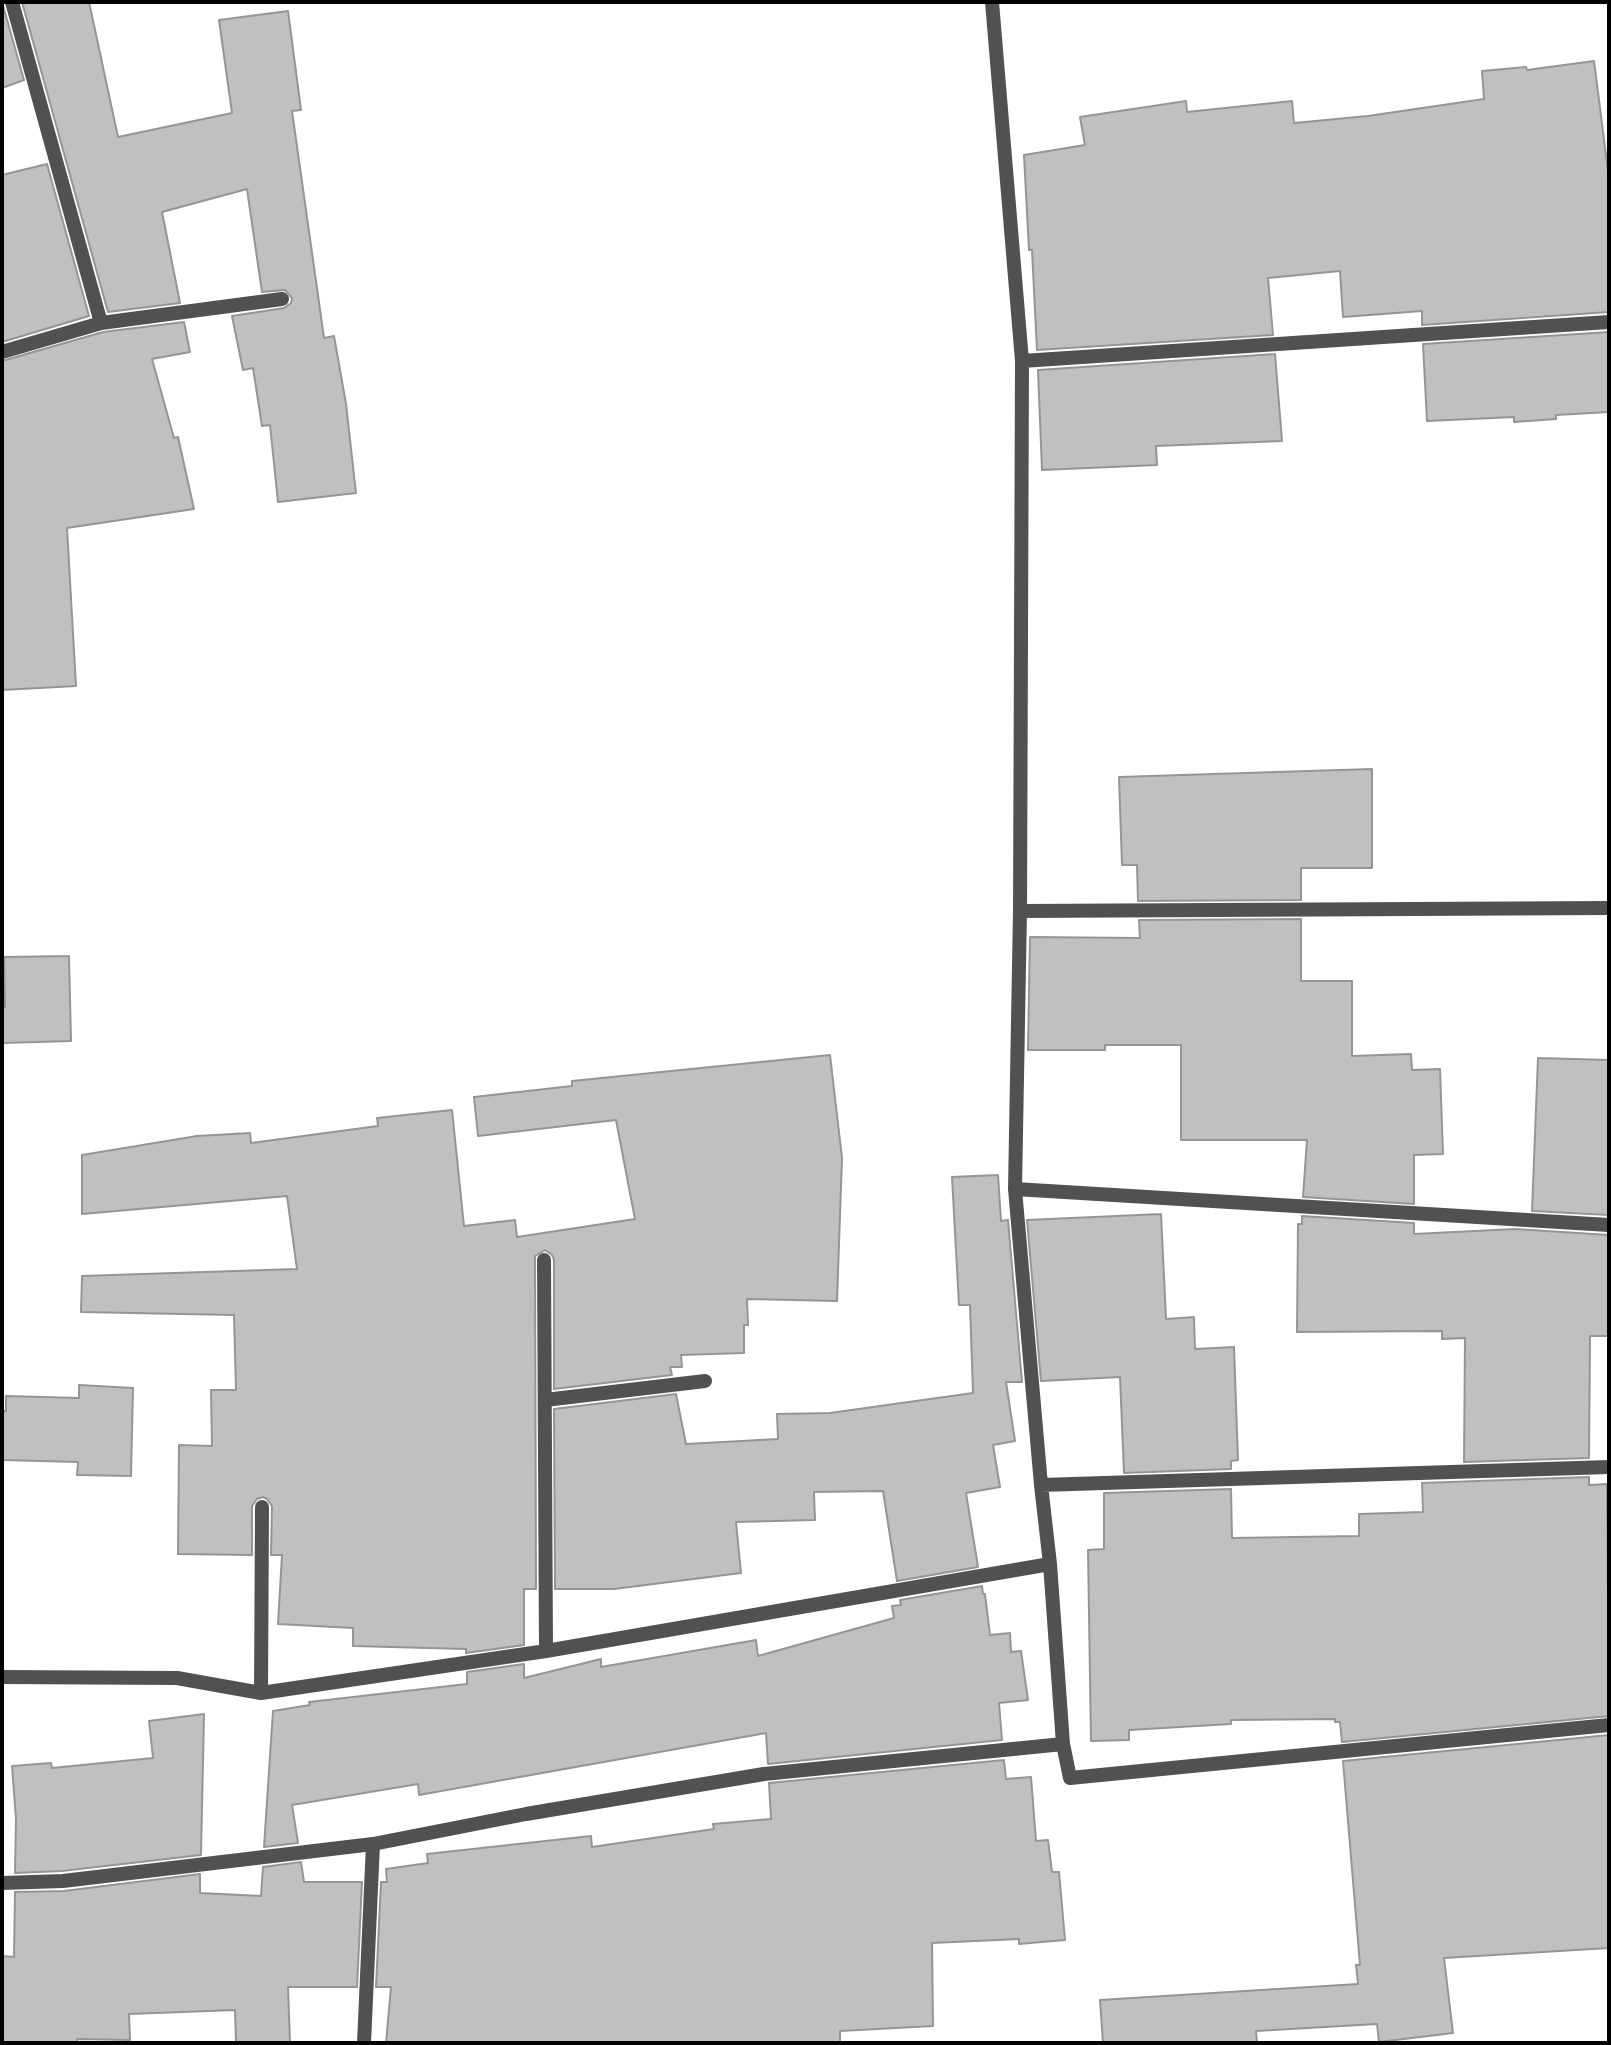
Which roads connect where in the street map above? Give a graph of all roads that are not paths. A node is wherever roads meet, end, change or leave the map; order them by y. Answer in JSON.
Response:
{"nodes":[{"id":1,"x":12,"y":2,"type":"edge"},
{"id":2,"x":992,"y":2,"type":"edge"},
{"id":3,"x":282,"y":299,"type":"dead end"},
{"id":4,"x":1609,"y":322,"type":"edge"},
{"id":5,"x":101,"y":323,"type":"junction"},
{"id":6,"x":2,"y":352,"type":"edge"},
{"id":7,"x":1022,"y":361,"type":"junction"},
{"id":8,"x":1609,"y":908,"type":"edge"},
{"id":9,"x":1020,"y":911,"type":"junction"},
{"id":10,"x":1015,"y":1189,"type":"junction"},
{"id":11,"x":1609,"y":1225,"type":"edge"},
{"id":12,"x":544,"y":1260,"type":"dead end"},
{"id":13,"x":705,"y":1381,"type":"dead end"},
{"id":14,"x":545,"y":1400,"type":"junction"},
{"id":15,"x":1609,"y":1467,"type":"edge"},
{"id":16,"x":1041,"y":1485,"type":"junction"},
{"id":17,"x":262,"y":1507,"type":"dead end"},
{"id":18,"x":1050,"y":1563,"type":"junction"},
{"id":19,"x":546,"y":1651,"type":"junction"},
{"id":20,"x":2,"y":1677,"type":"edge"},
{"id":21,"x":261,"y":1693,"type":"junction"},
{"id":22,"x":1609,"y":1725,"type":"edge"},
{"id":23,"x":1063,"y":1744,"type":"junction"},
{"id":24,"x":373,"y":1844,"type":"junction"},
{"id":25,"x":2,"y":1883,"type":"edge"},
{"id":26,"x":364,"y":2043,"type":"edge"}],
"edges":[{"from":1,"to":5,"type":"street"},
{"from":2,"to":7,"type":"street"},
{"from":3,"to":5,"type":"street"},
{"from":4,"to":7,"type":"street"},
{"from":5,"to":6,"type":"street"},
{"from":7,"to":9,"type":"street"},
{"from":8,"to":9,"type":"street"},
{"from":9,"to":10,"type":"street"},
{"from":10,"to":11,"type":"street"},
{"from":10,"to":16,"type":"street"},
{"from":12,"to":14,"type":"street"},
{"from":13,"to":14,"type":"street"},
{"from":14,"to":19,"type":"street"},
{"from":15,"to":16,"type":"street"},
{"from":16,"to":18,"type":"street"},
{"from":17,"to":21,"type":"street"},
{"from":18,"to":19,"type":"street"},
{"from":18,"to":23,"type":"street"},
{"from":19,"to":21,"type":"street"},
{"from":20,"to":21,"type":"street"},
{"from":22,"to":23,"type":"street"},
{"from":23,"to":24,"type":"street"},
{"from":24,"to":25,"type":"street"},
{"from":24,"to":26,"type":"street"}]}
